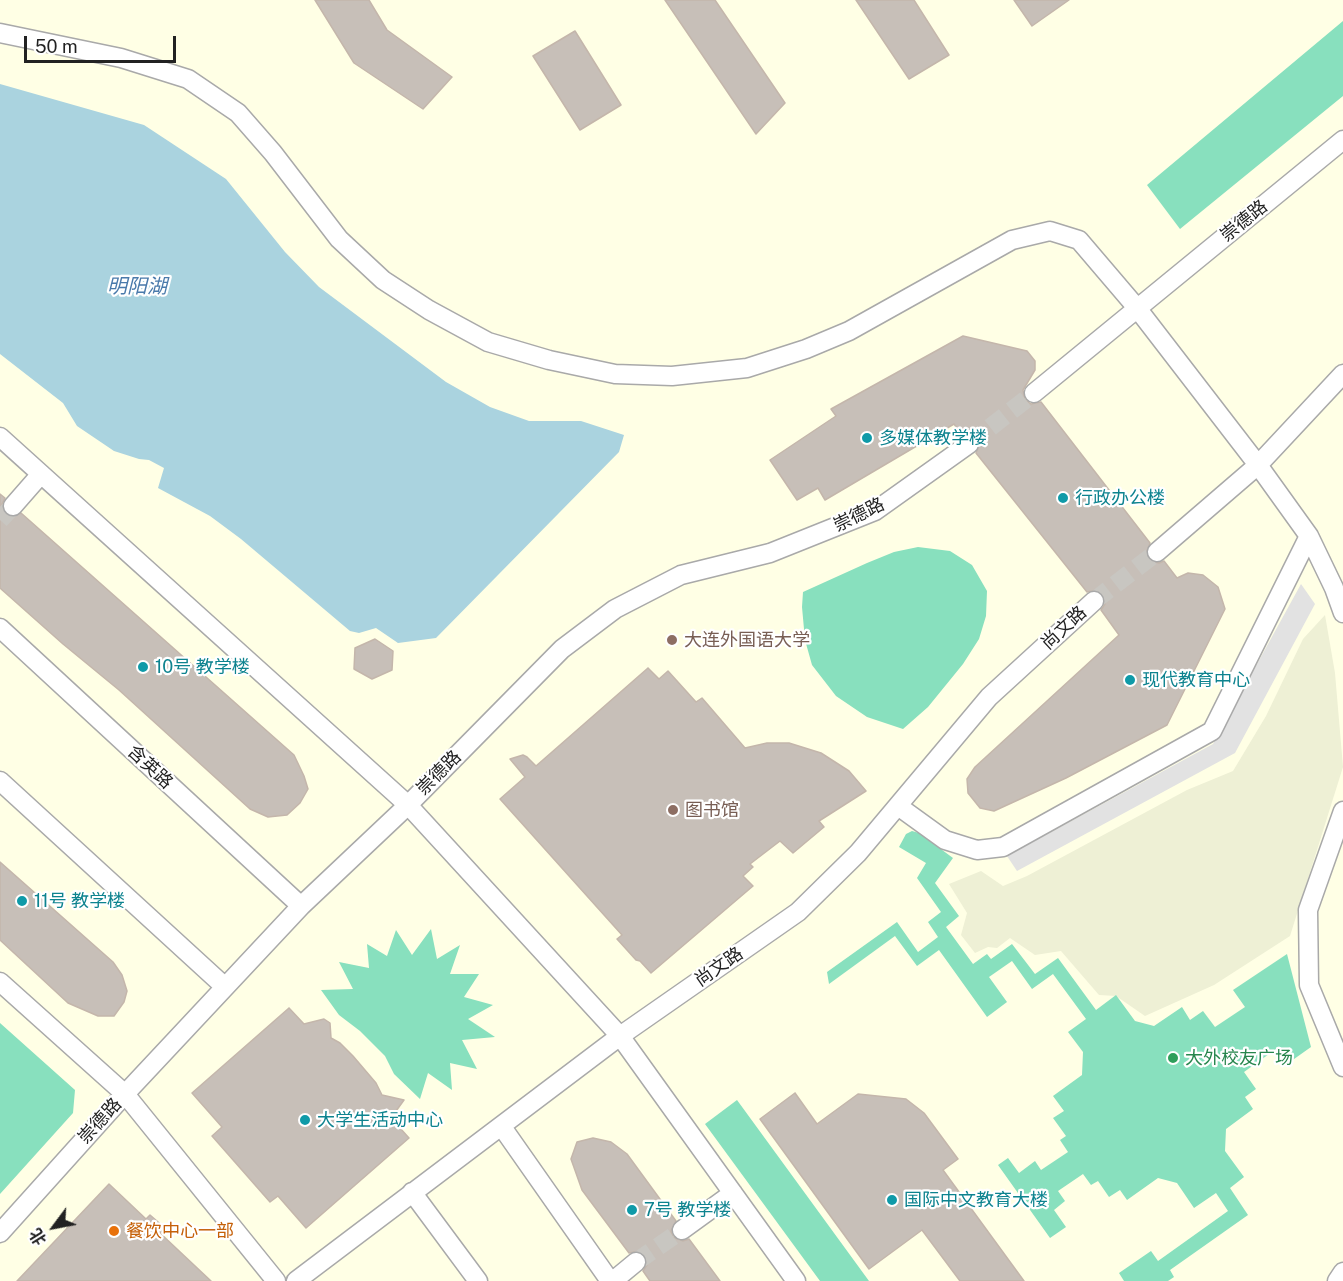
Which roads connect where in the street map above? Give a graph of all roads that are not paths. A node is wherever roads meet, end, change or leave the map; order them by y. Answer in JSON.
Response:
{"nodes":[{"id":1,"x":0,"y":33,"type":"edge"},
{"id":2,"x":1343,"y":140,"type":"edge"},
{"id":3,"x":1137,"y":308,"type":"junction"},
{"id":4,"x":1343,"y":374,"type":"edge"},
{"id":5,"x":1034,"y":393,"type":"tunnel mouth"},
{"id":6,"x":0,"y":436,"type":"edge"},
{"id":7,"x":969,"y":444,"type":"tunnel mouth"},
{"id":8,"x":1258,"y":465,"type":"junction"},
{"id":9,"x":41,"y":474,"type":"junction"},
{"id":10,"x":13,"y":506,"type":"tunnel mouth"},
{"id":11,"x":1309,"y":536,"type":"junction"},
{"id":12,"x":1157,"y":552,"type":"tunnel mouth"},
{"id":13,"x":1094,"y":601,"type":"tunnel mouth"},
{"id":14,"x":1343,"y":613,"type":"edge"},
{"id":15,"x":0,"y":627,"type":"edge"},
{"id":16,"x":0,"y":782,"type":"edge"},
{"id":17,"x":408,"y":805,"type":"junction"},
{"id":18,"x":898,"y":806,"type":"junction"},
{"id":19,"x":1343,"y":811,"type":"edge"},
{"id":20,"x":301,"y":906,"type":"junction"},
{"id":21,"x":0,"y":982,"type":"edge"},
{"id":22,"x":224,"y":986,"type":"junction"},
{"id":23,"x":620,"y":1036,"type":"junction"},
{"id":24,"x":1343,"y":1067,"type":"edge"},
{"id":25,"x":125,"y":1094,"type":"junction"},
{"id":26,"x":502,"y":1127,"type":"junction"},
{"id":27,"x":412,"y":1192,"type":"junction"},
{"id":28,"x":733,"y":1193,"type":"junction"},
{"id":29,"x":682,"y":1230,"type":"tunnel mouth"},
{"id":30,"x":0,"y":1233,"type":"edge"},
{"id":31,"x":636,"y":1262,"type":"tunnel mouth"},
{"id":32,"x":1343,"y":1272,"type":"edge"},
{"id":33,"x":276,"y":1281,"type":"edge"},
{"id":34,"x":296,"y":1281,"type":"edge"},
{"id":35,"x":478,"y":1281,"type":"edge"},
{"id":36,"x":612,"y":1281,"type":"edge"},
{"id":37,"x":796,"y":1281,"type":"edge"},
{"id":38,"x":1337,"y":1281,"type":"edge"}],
"edges":[{"from":1,"to":3,"type":"street"},
{"from":2,"to":3,"type":"street","name":"崇德路"},
{"from":3,"to":5,"type":"street","name":"崇德路"},
{"from":3,"to":8,"type":"street"},
{"from":4,"to":8,"type":"street"},
{"from":6,"to":9,"type":"street"},
{"from":7,"to":17,"type":"street","name":"崇德路"},
{"from":8,"to":11,"type":"street"},
{"from":8,"to":12,"type":"street"},
{"from":9,"to":10,"type":"street"},
{"from":9,"to":17,"type":"street"},
{"from":11,"to":14,"type":"street"},
{"from":11,"to":18,"type":"street"},
{"from":13,"to":18,"type":"street","name":"尚文路"},
{"from":15,"to":20,"type":"street","name":"含英路"},
{"from":16,"to":22,"type":"street"},
{"from":17,"to":20,"type":"street","name":"崇德路"},
{"from":17,"to":23,"type":"street"},
{"from":18,"to":23,"type":"street","name":"尚文路"},
{"from":19,"to":24,"type":"street"},
{"from":20,"to":22,"type":"street","name":"崇德路"},
{"from":21,"to":25,"type":"street"},
{"from":22,"to":25,"type":"street","name":"崇德路"},
{"from":23,"to":26,"type":"street","name":"尚文路"},
{"from":23,"to":28,"type":"street"},
{"from":25,"to":30,"type":"street","name":"崇德路"},
{"from":25,"to":33,"type":"street"},
{"from":26,"to":27,"type":"street","name":"尚文路"},
{"from":26,"to":36,"type":"street"},
{"from":27,"to":34,"type":"street","name":"尚文路"},
{"from":27,"to":35,"type":"street"},
{"from":28,"to":29,"type":"street"},
{"from":28,"to":37,"type":"street"},
{"from":31,"to":36,"type":"street"},
{"from":32,"to":38,"type":"street"}]}
